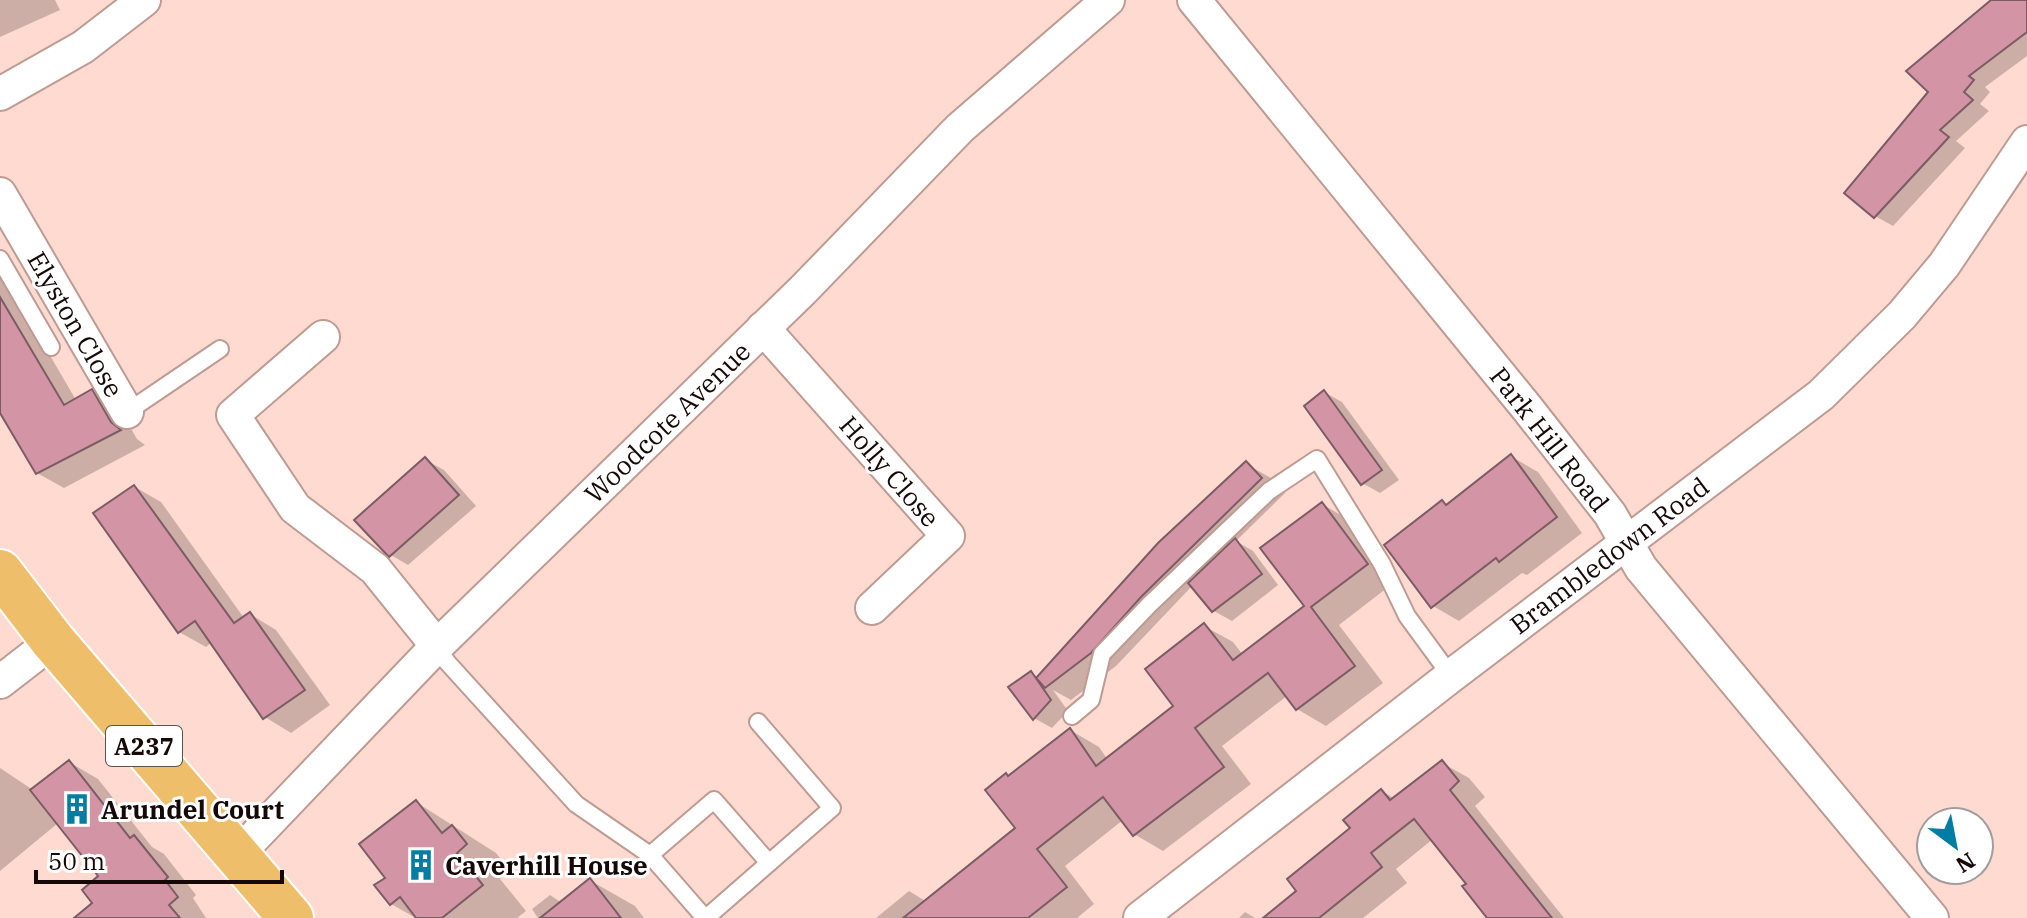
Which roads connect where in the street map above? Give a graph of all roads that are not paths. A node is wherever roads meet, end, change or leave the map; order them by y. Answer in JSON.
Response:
{"nodes":[{"id":1,"x":144,"y":0,"type":"edge"},
{"id":2,"x":1108,"y":0,"type":"edge"},
{"id":3,"x":1194,"y":0,"type":"edge"},
{"id":4,"x":0,"y":94,"type":"edge"},
{"id":5,"x":2027,"y":142,"type":"edge"},
{"id":6,"x":0,"y":194,"type":"edge"},
{"id":7,"x":0,"y":259,"type":"edge"},
{"id":8,"x":763,"y":328,"type":"junction"},
{"id":9,"x":323,"y":337,"type":"dead end"},
{"id":10,"x":51,"y":347,"type":"dead end"},
{"id":11,"x":220,"y":349,"type":"dead end"},
{"id":12,"x":127,"y":412,"type":"joint"},
{"id":13,"x":1626,"y":543,"type":"junction"},
{"id":14,"x":0,"y":572,"type":"edge"},
{"id":15,"x":872,"y":608,"type":"dead end"},
{"id":16,"x":53,"y":641,"type":"junction"},
{"id":17,"x":437,"y":646,"type":"junction"},
{"id":18,"x":1451,"y":676,"type":"junction"},
{"id":19,"x":0,"y":682,"type":"edge"},
{"id":20,"x":1072,"y":716,"type":"dead end"},
{"id":21,"x":758,"y":722,"type":"dead end"},
{"id":22,"x":237,"y":855,"type":"junction"},
{"id":23,"x":650,"y":855,"type":"junction"},
{"id":24,"x":769,"y":863,"type":"junction"},
{"id":25,"x":291,"y":918,"type":"edge"},
{"id":26,"x":706,"y":918,"type":"edge"},
{"id":27,"x":1140,"y":918,"type":"edge"},
{"id":28,"x":1932,"y":918,"type":"edge"}],
"edges":[{"from":1,"to":4,"type":"street"},
{"from":2,"to":8,"type":"street","name":"Woodcote Avenue"},
{"from":3,"to":13,"type":"street","name":"Park Hill Road"},
{"from":5,"to":13,"type":"street","name":"Brambledown Road"},
{"from":6,"to":12,"type":"street","name":"Elyston Close"},
{"from":7,"to":10,"type":"lane"},
{"from":8,"to":15,"type":"street","name":"Holly Close"},
{"from":8,"to":17,"type":"street","name":"Woodcote Avenue"},
{"from":9,"to":17,"type":"street"},
{"from":11,"to":12,"type":"lane"},
{"from":13,"to":18,"type":"street","name":"Brambledown Road"},
{"from":13,"to":28,"type":"street","name":"Park Hill Road"},
{"from":14,"to":16,"type":"main road","number":"A237"},
{"from":16,"to":19,"type":"street"},
{"from":16,"to":22,"type":"main road","number":"A237"},
{"from":17,"to":22,"type":"street","name":"Woodcote Avenue"},
{"from":17,"to":23,"type":"lane"},
{"from":18,"to":20,"type":"lane"},
{"from":18,"to":27,"type":"street","name":"Brambledown Road"},
{"from":21,"to":24,"type":"lane"},
{"from":22,"to":25,"type":"main road","number":"A237"},
{"from":23,"to":24,"type":"lane"},
{"from":23,"to":26,"type":"lane"},
{"from":24,"to":26,"type":"lane"}]}
